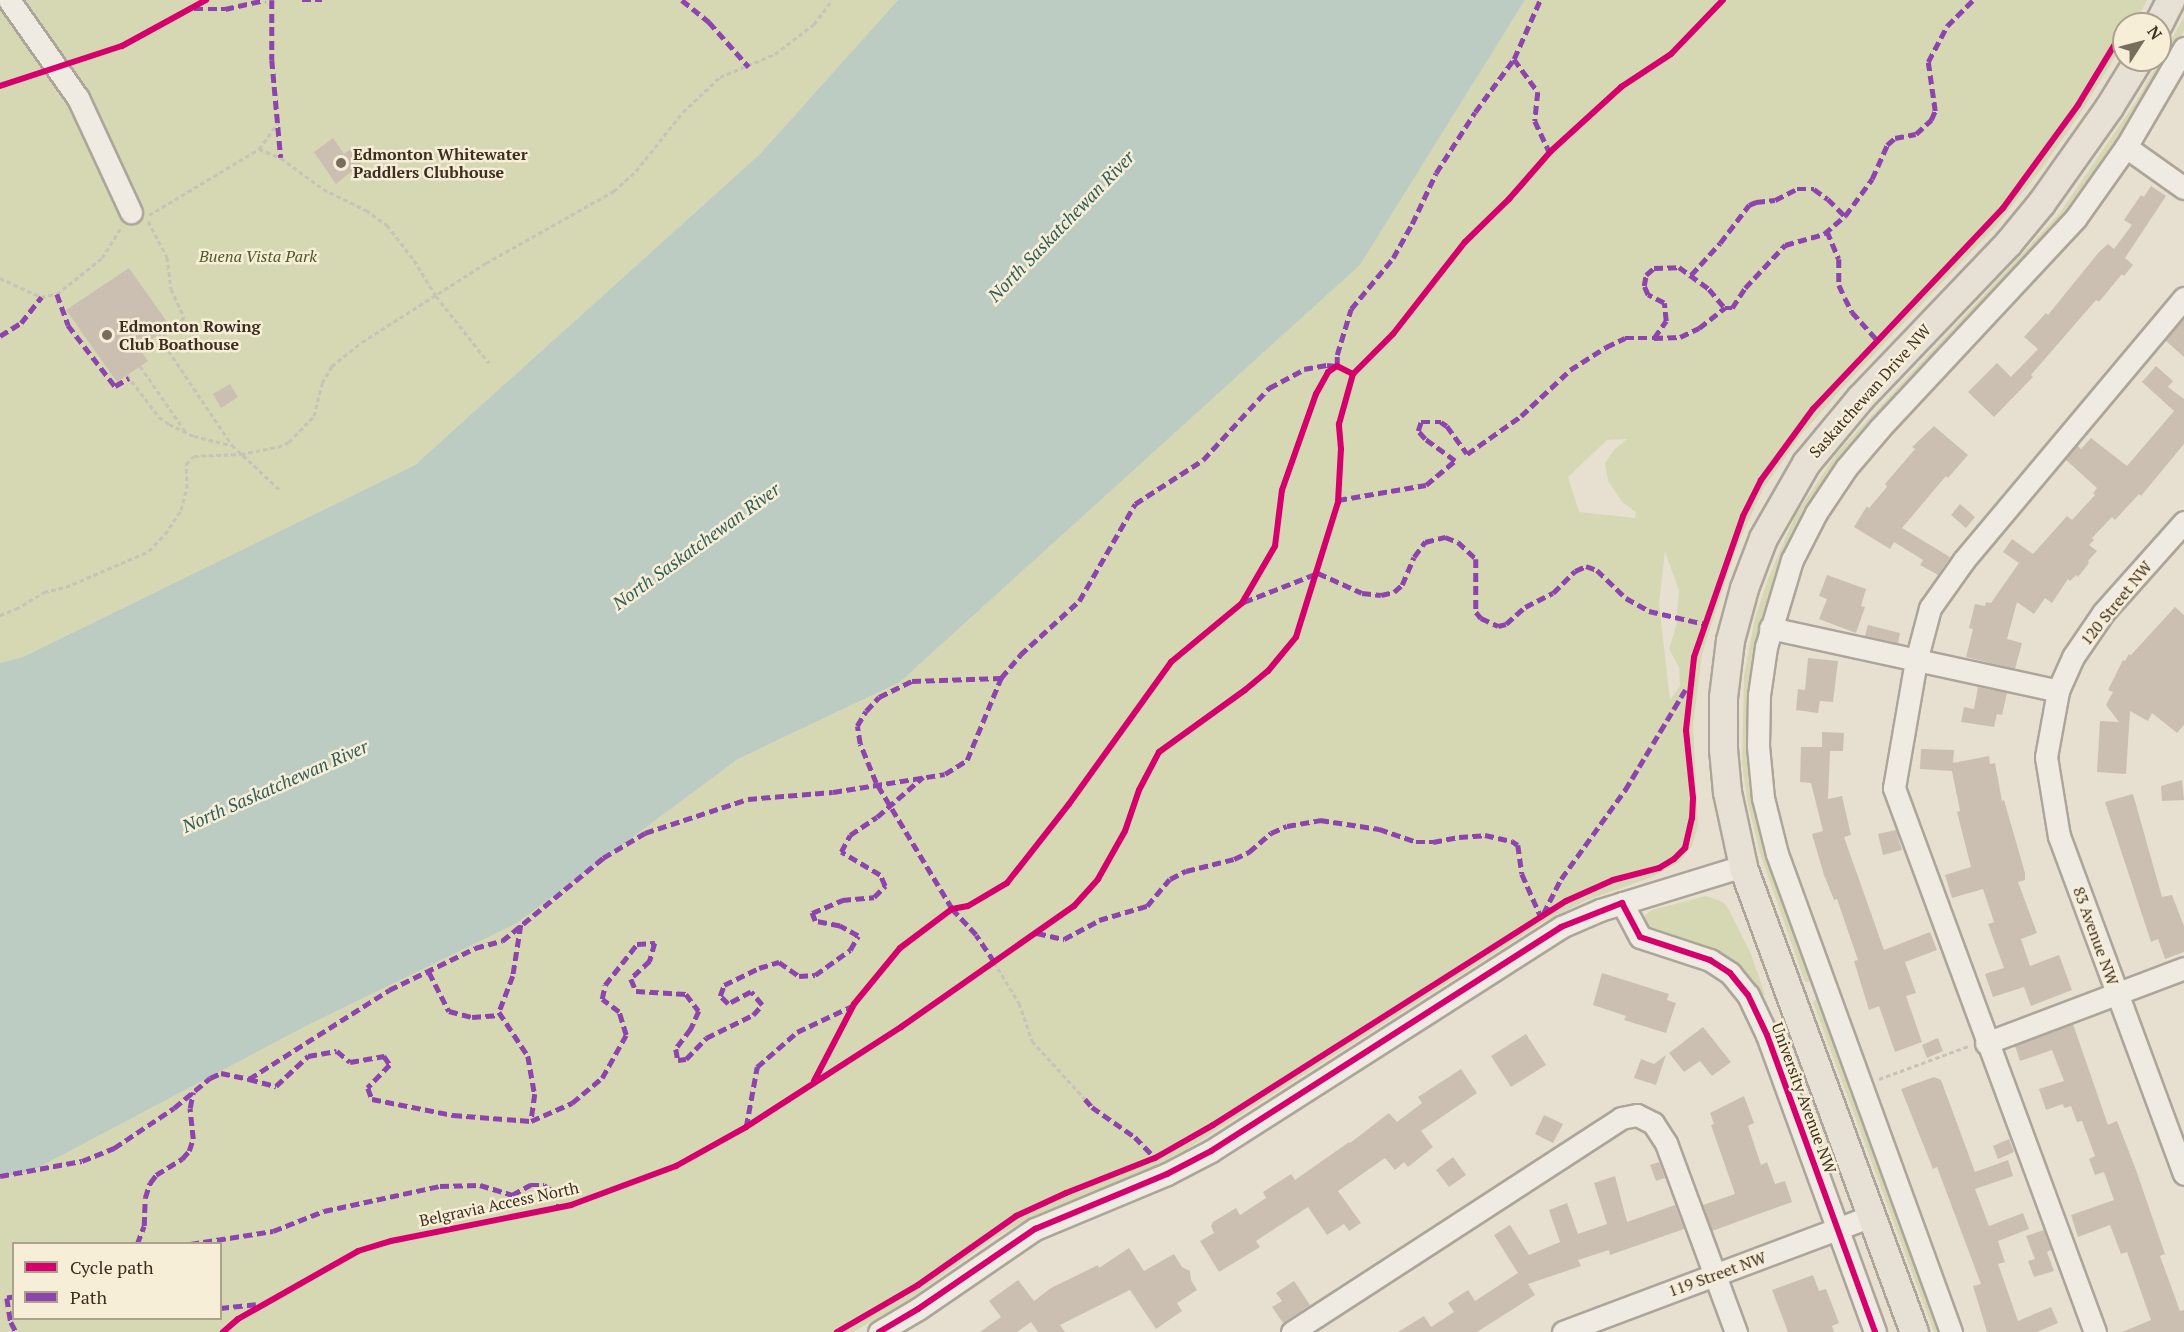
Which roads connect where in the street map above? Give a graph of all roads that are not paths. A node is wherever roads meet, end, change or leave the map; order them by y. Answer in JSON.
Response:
{"nodes":[{"id":1,"x":9,"y":0,"type":"edge"},
{"id":2,"x":2184,"y":48,"type":"edge"},
{"id":3,"x":2131,"y":72,"type":"edge"},
{"id":4,"x":2126,"y":147,"type":"junction"},
{"id":5,"x":2184,"y":188,"type":"edge"},
{"id":6,"x":131,"y":212,"type":"road end"},
{"id":7,"x":2184,"y":298,"type":"edge"},
{"id":8,"x":2184,"y":522,"type":"edge"},
{"id":9,"x":1770,"y":628,"type":"junction"},
{"id":10,"x":1916,"y":661,"type":"junction"},
{"id":11,"x":2058,"y":691,"type":"junction"},
{"id":12,"x":1743,"y":866,"type":"junction"},
{"id":13,"x":1622,"y":903,"type":"junction"},
{"id":14,"x":2184,"y":968,"type":"edge"},
{"id":15,"x":1824,"y":985,"type":"junction"},
{"id":16,"x":2117,"y":993,"type":"junction"},
{"id":17,"x":1791,"y":998,"type":"junction"},
{"id":18,"x":1986,"y":1041,"type":"junction"},
{"id":19,"x":2184,"y":1174,"type":"edge"},
{"id":20,"x":1872,"y":1216,"type":"junction"},
{"id":21,"x":1838,"y":1229,"type":"junction"},
{"id":22,"x":1715,"y":1274,"type":"junction"},
{"id":23,"x":1587,"y":1327,"type":"edge"},
{"id":24,"x":879,"y":1332,"type":"edge"},
{"id":25,"x":1292,"y":1332,"type":"edge"},
{"id":26,"x":1563,"y":1332,"type":"edge"},
{"id":27,"x":1736,"y":1332,"type":"edge"},
{"id":28,"x":1875,"y":1332,"type":"edge"},
{"id":29,"x":1914,"y":1332,"type":"edge"},
{"id":30,"x":1951,"y":1332,"type":"edge"},
{"id":31,"x":2095,"y":1332,"type":"edge"}],
"edges":[{"from":1,"to":6,"type":"street"},
{"from":2,"to":4,"type":"street","name":"Saskatchewan Drive NW"},
{"from":3,"to":12,"type":"main road","name":"Saskatchewan Drive NW"},
{"from":4,"to":5,"type":"street"},
{"from":4,"to":9,"type":"street","name":"Saskatchewan Drive NW"},
{"from":7,"to":10,"type":"street"},
{"from":8,"to":11,"type":"street","name":"120 Street NW"},
{"from":9,"to":10,"type":"street"},
{"from":9,"to":15,"type":"street"},
{"from":10,"to":11,"type":"street"},
{"from":10,"to":18,"type":"street"},
{"from":11,"to":16,"type":"street","name":"83 Avenue NW"},
{"from":12,"to":13,"type":"street"},
{"from":12,"to":17,"type":"main road","name":"University Avenue NW"},
{"from":13,"to":21,"type":"street","name":"University Avenue NW"},
{"from":13,"to":24,"type":"street"},
{"from":14,"to":16,"type":"street"},
{"from":15,"to":17,"type":"street","name":"University Avenue NW"},
{"from":15,"to":30,"type":"street"},
{"from":16,"to":18,"type":"street"},
{"from":16,"to":19,"type":"street","name":"83 Avenue NW"},
{"from":17,"to":20,"type":"main road","name":"University Avenue NW"},
{"from":18,"to":31,"type":"street"},
{"from":20,"to":21,"type":"street","name":"119 Street NW"},
{"from":20,"to":29,"type":"main road","name":"University Avenue NW"},
{"from":21,"to":22,"type":"street","name":"119 Street NW"},
{"from":21,"to":28,"type":"street","name":"University Avenue NW"},
{"from":22,"to":23,"type":"street","name":"119 Street NW"},
{"from":22,"to":25,"type":"street"},
{"from":22,"to":27,"type":"street"},
{"from":23,"to":26,"type":"street","name":"119 Street NW"}]}
